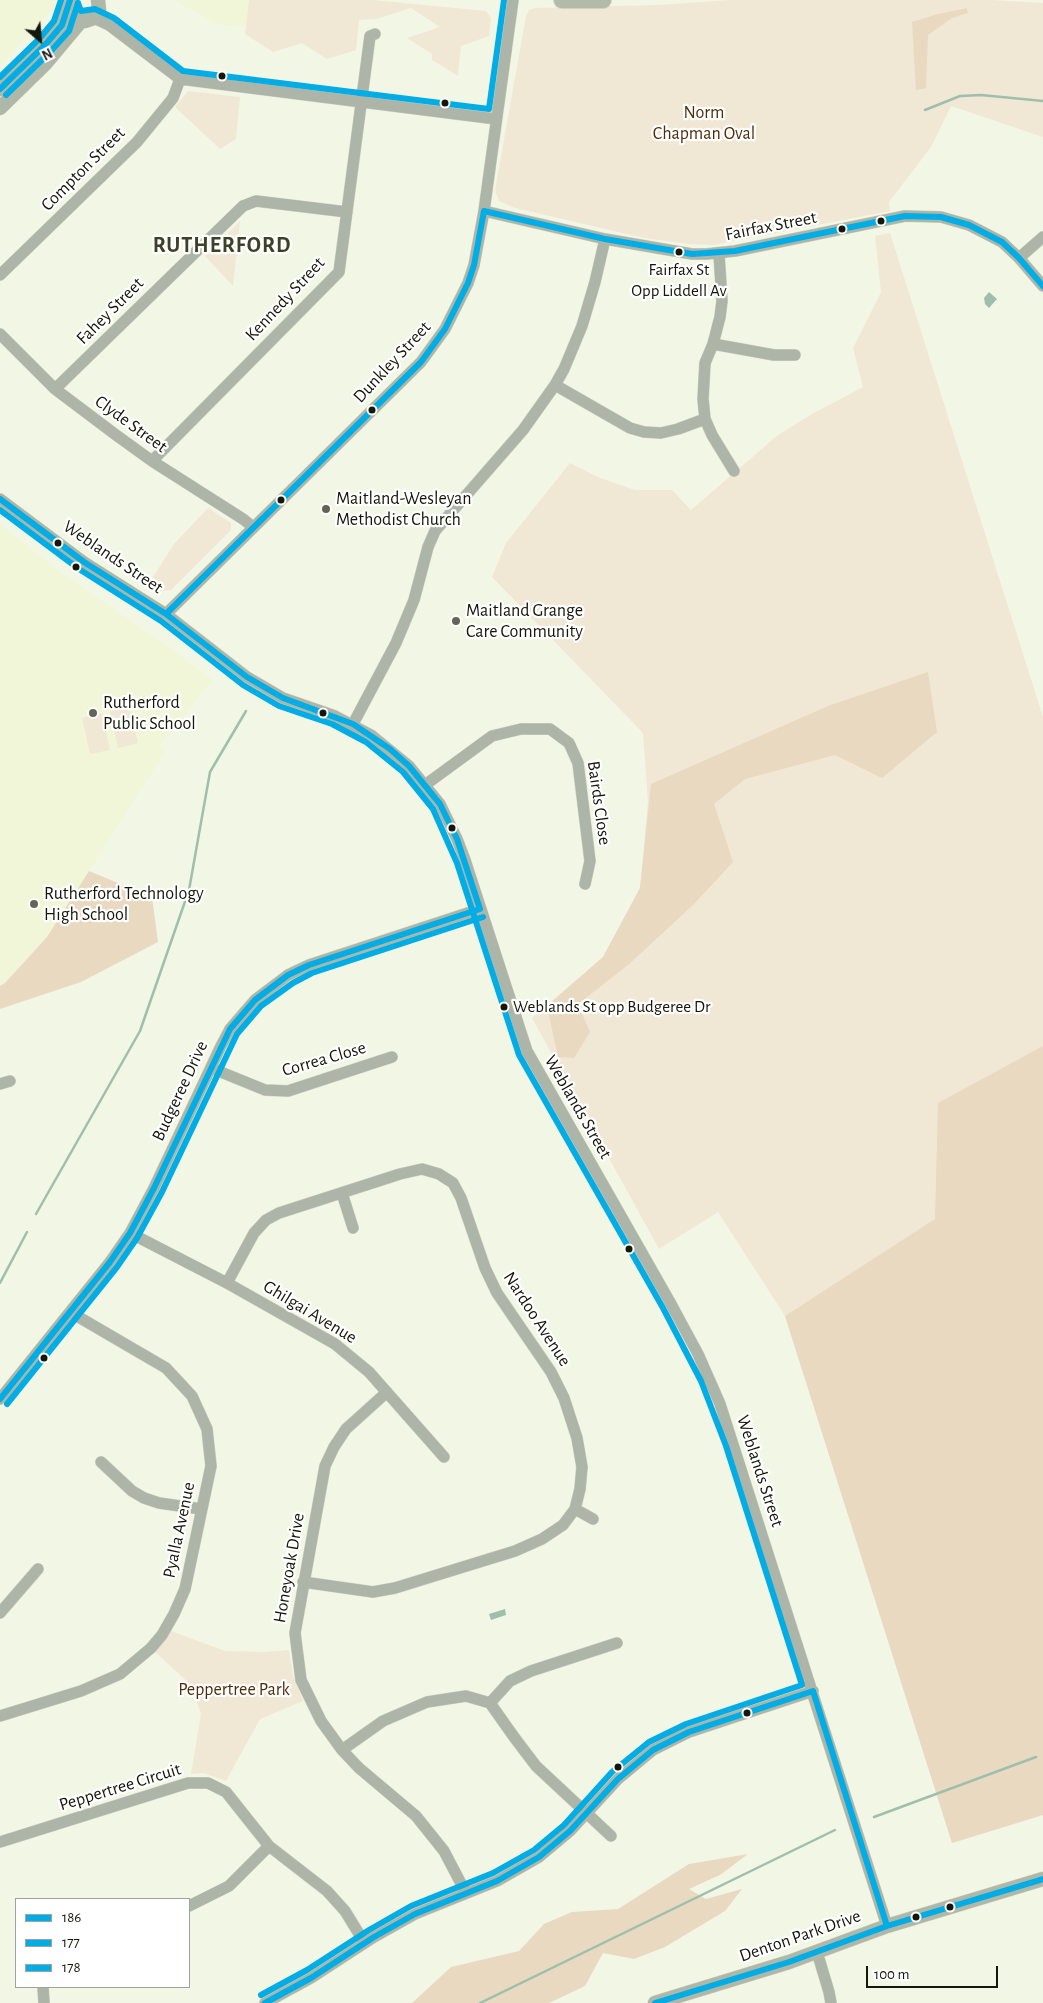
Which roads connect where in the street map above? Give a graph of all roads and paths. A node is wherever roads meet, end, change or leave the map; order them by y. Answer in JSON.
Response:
{"nodes":[{"id":1,"x":513,"y":0,"type":"edge"},
{"id":2,"x":562,"y":0,"type":"edge"},
{"id":3,"x":603,"y":0,"type":"edge"},
{"id":4,"x":70,"y":2,"type":"edge"},
{"id":5,"x":96,"y":9,"type":"edge"},
{"id":6,"x":375,"y":34,"type":"dead end"},
{"id":7,"x":180,"y":80,"type":"junction"},
{"id":8,"x":0,"y":89,"type":"edge"},
{"id":9,"x":360,"y":102,"type":"junction"},
{"id":10,"x":0,"y":108,"type":"edge"},
{"id":11,"x":496,"y":119,"type":"junction"},
{"id":12,"x":484,"y":210,"type":"junction"},
{"id":13,"x":347,"y":212,"type":"junction"},
{"id":14,"x":1043,"y":237,"type":"edge"},
{"id":15,"x":605,"y":239,"type":"junction"},
{"id":16,"x":719,"y":254,"type":"junction"},
{"id":17,"x":1019,"y":258,"type":"junction"},
{"id":18,"x":0,"y":275,"type":"edge"},
{"id":19,"x":1043,"y":286,"type":"edge"},
{"id":20,"x":0,"y":334,"type":"edge"},
{"id":21,"x":713,"y":344,"type":"junction"},
{"id":22,"x":795,"y":355,"type":"dead end"},
{"id":23,"x":555,"y":385,"type":"junction"},
{"id":24,"x":55,"y":389,"type":"junction"},
{"id":25,"x":705,"y":419,"type":"junction"},
{"id":26,"x":152,"y":461,"type":"junction"},
{"id":27,"x":734,"y":470,"type":"dead end"},
{"id":28,"x":0,"y":498,"type":"edge"},
{"id":29,"x":253,"y":527,"type":"junction"},
{"id":30,"x":166,"y":614,"type":"junction"},
{"id":31,"x":353,"y":724,"type":"junction"},
{"id":32,"x":425,"y":785,"type":"junction"},
{"id":33,"x":585,"y":884,"type":"dead end"},
{"id":34,"x":480,"y":908,"type":"junction"},
{"id":35,"x":392,"y":1057,"type":"dead end"},
{"id":36,"x":211,"y":1068,"type":"junction"},
{"id":37,"x":342,"y":1193,"type":"junction"},
{"id":38,"x":354,"y":1228,"type":"dead end"},
{"id":39,"x":130,"y":1233,"type":"junction"},
{"id":40,"x":227,"y":1283,"type":"junction"},
{"id":41,"x":70,"y":1312,"type":"junction"},
{"id":42,"x":387,"y":1392,"type":"junction"},
{"id":43,"x":0,"y":1399,"type":"edge"},
{"id":44,"x":444,"y":1457,"type":"dead end"},
{"id":45,"x":101,"y":1462,"type":"dead end"},
{"id":46,"x":201,"y":1509,"type":"junction"},
{"id":47,"x":575,"y":1510,"type":"junction"},
{"id":48,"x":593,"y":1519,"type":"dead end"},
{"id":49,"x":37,"y":1568,"type":"dead end"},
{"id":50,"x":303,"y":1582,"type":"junction"},
{"id":51,"x":0,"y":1613,"type":"edge"},
{"id":52,"x":617,"y":1643,"type":"dead end"},
{"id":53,"x":812,"y":1691,"type":"junction"},
{"id":54,"x":490,"y":1703,"type":"junction"},
{"id":55,"x":1,"y":1713,"type":"edge"},
{"id":56,"x":342,"y":1750,"type":"junction"},
{"id":57,"x":586,"y":1813,"type":"junction"},
{"id":58,"x":610,"y":1836,"type":"dead end"},
{"id":59,"x":0,"y":1842,"type":"edge"},
{"id":60,"x":269,"y":1846,"type":"junction"},
{"id":61,"x":1043,"y":1879,"type":"edge"},
{"id":62,"x":466,"y":1893,"type":"junction"},
{"id":63,"x":190,"y":1905,"type":"edge"},
{"id":64,"x":887,"y":1926,"type":"junction"},
{"id":65,"x":364,"y":1942,"type":"junction"},
{"id":66,"x":817,"y":1952,"type":"junction"},
{"id":67,"x":43,"y":1988,"type":"edge"},
{"id":68,"x":44,"y":2003,"type":"edge"},
{"id":69,"x":265,"y":2003,"type":"edge"},
{"id":70,"x":655,"y":2003,"type":"edge"},
{"id":71,"x":831,"y":2003,"type":"edge"}],
"edges":[{"from":1,"to":11,"type":"street","name":"Dunkley Street"},
{"from":2,"to":3,"type":"highway"},
{"from":4,"to":5,"type":"main road"},
{"from":4,"to":8,"type":"main road"},
{"from":5,"to":7,"type":"street"},
{"from":5,"to":10,"type":"main road"},
{"from":6,"to":9,"type":"street","name":"Kennedy Street"},
{"from":7,"to":9,"type":"street"},
{"from":7,"to":18,"type":"street","name":"Compton Street"},
{"from":9,"to":11,"type":"street"},
{"from":9,"to":13,"type":"street","name":"Kennedy Street"},
{"from":11,"to":12,"type":"street","name":"Dunkley Street"},
{"from":12,"to":15,"type":"street","name":"Fairfax Street"},
{"from":12,"to":29,"type":"street","name":"Dunkley Street"},
{"from":13,"to":24,"type":"street","name":"Fahey Street"},
{"from":13,"to":26,"type":"street","name":"Kennedy Street"},
{"from":14,"to":17,"type":"street"},
{"from":15,"to":16,"type":"street","name":"Fairfax Street"},
{"from":15,"to":23,"type":"street"},
{"from":16,"to":17,"type":"street","name":"Fairfax Street"},
{"from":16,"to":21,"type":"street"},
{"from":17,"to":19,"type":"street","name":"Fairfax Street"},
{"from":20,"to":24,"type":"street","name":"Clyde Street"},
{"from":21,"to":22,"type":"street"},
{"from":21,"to":25,"type":"street"},
{"from":23,"to":25,"type":"street"},
{"from":23,"to":31,"type":"street"},
{"from":24,"to":26,"type":"street","name":"Clyde Street"},
{"from":25,"to":27,"type":"street"},
{"from":26,"to":29,"type":"street","name":"Clyde Street"},
{"from":28,"to":30,"type":"street","name":"Weblands Street"},
{"from":29,"to":30,"type":"street","name":"Dunkley Street"},
{"from":30,"to":31,"type":"street","name":"Weblands Street"},
{"from":31,"to":32,"type":"street","name":"Weblands Street"},
{"from":32,"to":33,"type":"street","name":"Bairds Close"},
{"from":32,"to":34,"type":"street","name":"Weblands Street"},
{"from":34,"to":36,"type":"street","name":"Budgeree Drive"},
{"from":34,"to":53,"type":"street","name":"Weblands Street"},
{"from":35,"to":36,"type":"street","name":"Correa Close"},
{"from":36,"to":39,"type":"street","name":"Budgeree Drive"},
{"from":37,"to":38,"type":"street"},
{"from":37,"to":40,"type":"street","name":"Nardoo Avenue"},
{"from":37,"to":47,"type":"street","name":"Nardoo Avenue"},
{"from":39,"to":40,"type":"street","name":"Ghilgai Avenue"},
{"from":39,"to":41,"type":"street","name":"Budgeree Drive"},
{"from":40,"to":42,"type":"street","name":"Ghilgai Avenue"},
{"from":41,"to":43,"type":"street","name":"Budgeree Drive"},
{"from":41,"to":46,"type":"street","name":"Pyalla Avenue"},
{"from":42,"to":44,"type":"street","name":"Ghilgai Avenue"},
{"from":42,"to":50,"type":"street","name":"Honeyoak Drive"},
{"from":45,"to":46,"type":"street"},
{"from":46,"to":55,"type":"street","name":"Pyalla Avenue"},
{"from":47,"to":48,"type":"street"},
{"from":47,"to":50,"type":"street"},
{"from":49,"to":51,"type":"street"},
{"from":50,"to":56,"type":"street","name":"Honeyoak Drive"},
{"from":52,"to":54,"type":"street"},
{"from":53,"to":57,"type":"street"},
{"from":53,"to":64,"type":"street","name":"Weblands Street"},
{"from":54,"to":56,"type":"street"},
{"from":54,"to":57,"type":"street"},
{"from":56,"to":62,"type":"street","name":"Honeyoak Drive"},
{"from":57,"to":58,"type":"street"},
{"from":57,"to":62,"type":"street"},
{"from":59,"to":60,"type":"street","name":"Peppertree Circuit"},
{"from":60,"to":63,"type":"street"},
{"from":60,"to":65,"type":"street","name":"Peppertree Circuit"},
{"from":61,"to":64,"type":"main road","name":"Denton Park Drive"},
{"from":62,"to":65,"type":"street"},
{"from":64,"to":66,"type":"main road","name":"Denton Park Drive"},
{"from":65,"to":69,"type":"street"},
{"from":66,"to":70,"type":"main road","name":"Denton Park Drive"},
{"from":66,"to":71,"type":"street"},
{"from":67,"to":68,"type":"street"}]}
